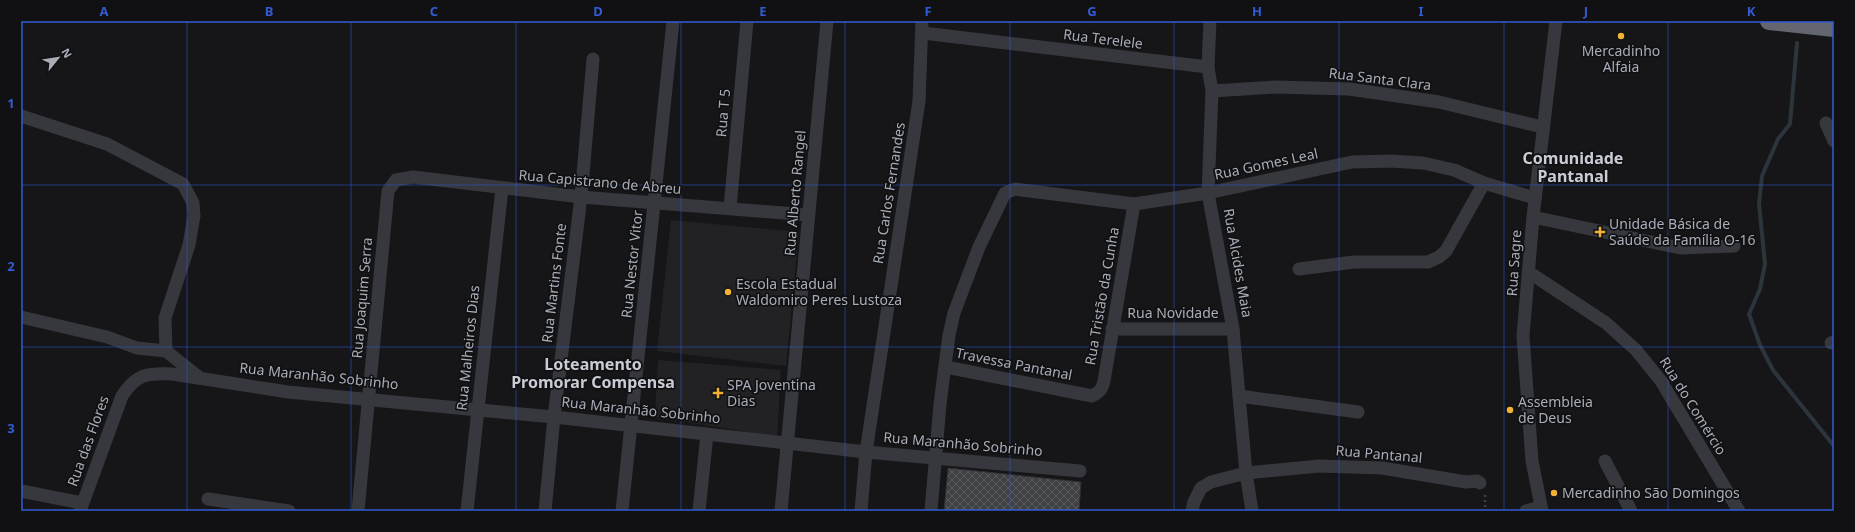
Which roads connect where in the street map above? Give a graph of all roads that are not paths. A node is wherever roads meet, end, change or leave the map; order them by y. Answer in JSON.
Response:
{"nodes":[{"id":1,"x":673,"y":21,"type":"edge"},
{"id":2,"x":748,"y":21,"type":"edge"},
{"id":3,"x":828,"y":21,"type":"edge"},
{"id":4,"x":1210,"y":21,"type":"edge"},
{"id":5,"x":1556,"y":21,"type":"edge"},
{"id":6,"x":1769,"y":21,"type":"edge"},
{"id":7,"x":922,"y":27,"type":"edge"},
{"id":8,"x":1834,"y":28,"type":"edge"},
{"id":9,"x":593,"y":59,"type":"dead end"},
{"id":10,"x":1208,"y":67,"type":"junction"},
{"id":11,"x":1212,"y":90,"type":"junction"},
{"id":12,"x":21,"y":116,"type":"edge"},
{"id":13,"x":1826,"y":123,"type":"dead end"},
{"id":14,"x":1542,"y":127,"type":"junction"},
{"id":15,"x":1834,"y":141,"type":"edge"},
{"id":16,"x":1484,"y":183,"type":"junction"},
{"id":17,"x":392,"y":184,"type":"joint"},
{"id":18,"x":502,"y":188,"type":"junction"},
{"id":19,"x":1208,"y":193,"type":"junction"},
{"id":20,"x":581,"y":197,"type":"junction"},
{"id":21,"x":1535,"y":198,"type":"junction"},
{"id":22,"x":654,"y":204,"type":"junction"},
{"id":23,"x":1134,"y":204,"type":"junction"},
{"id":24,"x":730,"y":208,"type":"junction"},
{"id":25,"x":808,"y":215,"type":"junction"},
{"id":26,"x":1533,"y":217,"type":"junction"},
{"id":27,"x":1734,"y":246,"type":"dead end"},
{"id":28,"x":1299,"y":269,"type":"dead end"},
{"id":29,"x":1530,"y":273,"type":"junction"},
{"id":30,"x":21,"y":317,"type":"edge"},
{"id":31,"x":1112,"y":328,"type":"junction"},
{"id":32,"x":1233,"y":329,"type":"junction"},
{"id":33,"x":166,"y":351,"type":"junction"},
{"id":34,"x":946,"y":367,"type":"junction"},
{"id":35,"x":202,"y":379,"type":"junction"},
{"id":36,"x":130,"y":383,"type":"joint"},
{"id":37,"x":1099,"y":392,"type":"joint"},
{"id":38,"x":1239,"y":396,"type":"junction"},
{"id":39,"x":369,"y":398,"type":"junction"},
{"id":40,"x":477,"y":409,"type":"junction"},
{"id":41,"x":1358,"y":412,"type":"dead end"},
{"id":42,"x":554,"y":417,"type":"junction"},
{"id":43,"x":629,"y":426,"type":"junction"},
{"id":44,"x":707,"y":434,"type":"junction"},
{"id":45,"x":789,"y":442,"type":"junction"},
{"id":46,"x":866,"y":452,"type":"junction"},
{"id":47,"x":937,"y":458,"type":"junction"},
{"id":48,"x":1605,"y":461,"type":"dead end"},
{"id":49,"x":1080,"y":471,"type":"dead end"},
{"id":50,"x":1246,"y":474,"type":"junction"},
{"id":51,"x":1480,"y":483,"type":"road end"},
{"id":52,"x":21,"y":491,"type":"edge"},
{"id":53,"x":208,"y":499,"type":"dead end"},
{"id":54,"x":81,"y":507,"type":"edge"},
{"id":55,"x":1541,"y":509,"type":"edge"},
{"id":56,"x":289,"y":511,"type":"edge"},
{"id":57,"x":358,"y":511,"type":"edge"},
{"id":58,"x":467,"y":511,"type":"edge"},
{"id":59,"x":545,"y":511,"type":"edge"},
{"id":60,"x":622,"y":511,"type":"edge"},
{"id":61,"x":699,"y":511,"type":"edge"},
{"id":62,"x":781,"y":511,"type":"edge"},
{"id":63,"x":861,"y":511,"type":"edge"},
{"id":64,"x":931,"y":511,"type":"edge"},
{"id":65,"x":1192,"y":511,"type":"edge"},
{"id":66,"x":1252,"y":511,"type":"edge"},
{"id":67,"x":1526,"y":511,"type":"edge"},
{"id":68,"x":1631,"y":511,"type":"edge"},
{"id":69,"x":1739,"y":511,"type":"edge"}],
"edges":[{"from":1,"to":22,"type":"street","name":"Rua Nestor Vitor"},
{"from":2,"to":24,"type":"street","name":"Rua T 5"},
{"from":3,"to":25,"type":"street","name":"Rua Alberto Rangel"},
{"from":4,"to":10,"type":"street","name":"Rua Alcides Maia"},
{"from":5,"to":14,"type":"street","name":"Rua Sagre"},
{"from":6,"to":8,"type":"highway"},
{"from":7,"to":10,"type":"street","name":"Rua Terelele"},
{"from":7,"to":46,"type":"street","name":"Rua Carlos Fernandes"},
{"from":9,"to":20,"type":"street","name":"Rua Martins Fonte"},
{"from":10,"to":11,"type":"street","name":"Rua Alcides Maia"},
{"from":11,"to":14,"type":"street","name":"Rua Santa Clara"},
{"from":11,"to":19,"type":"street","name":"Rua Alcides Maia"},
{"from":12,"to":33,"type":"street"},
{"from":13,"to":15,"type":"street"},
{"from":14,"to":21,"type":"street","name":"Rua Sagre"},
{"from":16,"to":19,"type":"street","name":"Rua Gomes Leal"},
{"from":16,"to":21,"type":"street","name":"Rua Gomes Leal"},
{"from":16,"to":28,"type":"street"},
{"from":17,"to":18,"type":"street","name":"Rua Capistrano de Abreu"},
{"from":17,"to":39,"type":"street","name":"Rua Joaquim Serra"},
{"from":18,"to":20,"type":"street","name":"Rua Capistrano de Abreu"},
{"from":18,"to":40,"type":"street","name":"Rua Malheiros Dias"},
{"from":19,"to":23,"type":"street","name":"Rua Gomes Leal"},
{"from":19,"to":32,"type":"street","name":"Rua Alcides Maia"},
{"from":20,"to":22,"type":"street","name":"Rua Capistrano de Abreu"},
{"from":20,"to":42,"type":"street","name":"Rua Martins Fonte"},
{"from":21,"to":26,"type":"street","name":"Rua Sagre"},
{"from":22,"to":24,"type":"street","name":"Rua Capistrano de Abreu"},
{"from":22,"to":43,"type":"street","name":"Rua Nestor Vitor"},
{"from":23,"to":31,"type":"street","name":"Rua Tristão da Cunha"},
{"from":23,"to":34,"type":"street","name":"Rua Gomes Leal"},
{"from":24,"to":25,"type":"street","name":"Rua Capistrano de Abreu"},
{"from":25,"to":45,"type":"street","name":"Rua Alberto Rangel"},
{"from":26,"to":27,"type":"street"},
{"from":26,"to":29,"type":"street","name":"Rua Sagre"},
{"from":29,"to":55,"type":"street","name":"Rua Sagre"},
{"from":29,"to":69,"type":"street","name":"Rua do Comércio"},
{"from":30,"to":33,"type":"street"},
{"from":31,"to":32,"type":"street","name":"Rua Novidade"},
{"from":31,"to":37,"type":"street","name":"Rua Tristão da Cunha"},
{"from":32,"to":38,"type":"street","name":"Rua Alcides Maia"},
{"from":33,"to":35,"type":"street"},
{"from":34,"to":37,"type":"street","name":"Travessa Pantanal"},
{"from":34,"to":47,"type":"street"},
{"from":35,"to":36,"type":"street","name":"Rua Maranhão Sobrinho"},
{"from":35,"to":39,"type":"street","name":"Rua Maranhão Sobrinho"},
{"from":36,"to":54,"type":"street","name":"Rua das Flores"},
{"from":38,"to":41,"type":"street"},
{"from":38,"to":50,"type":"street","name":"Rua Alcides Maia"},
{"from":39,"to":40,"type":"street","name":"Rua Maranhão Sobrinho"},
{"from":39,"to":57,"type":"street","name":"Rua Joaquim Serra"},
{"from":40,"to":42,"type":"street","name":"Rua Maranhão Sobrinho"},
{"from":40,"to":58,"type":"street","name":"Rua Malheiros Dias"},
{"from":42,"to":43,"type":"street","name":"Rua Maranhão Sobrinho"},
{"from":42,"to":59,"type":"street","name":"Rua Martins Fonte"},
{"from":43,"to":44,"type":"street","name":"Rua Maranhão Sobrinho"},
{"from":43,"to":60,"type":"street","name":"Rua Nestor Vitor"},
{"from":44,"to":45,"type":"street","name":"Rua Maranhão Sobrinho"},
{"from":44,"to":61,"type":"street"},
{"from":45,"to":46,"type":"street","name":"Rua Maranhão Sobrinho"},
{"from":45,"to":62,"type":"street","name":"Rua Alberto Rangel"},
{"from":46,"to":47,"type":"street","name":"Rua Maranhão Sobrinho"},
{"from":46,"to":63,"type":"street","name":"Rua Carlos Fernandes"},
{"from":47,"to":49,"type":"street","name":"Rua Maranhão Sobrinho"},
{"from":47,"to":64,"type":"street"},
{"from":48,"to":68,"type":"street"},
{"from":50,"to":51,"type":"street","name":"Rua Pantanal"},
{"from":50,"to":65,"type":"street","name":"Rua Pantanal"},
{"from":50,"to":66,"type":"street","name":"Rua Alcides Maia"},
{"from":52,"to":54,"type":"street"},
{"from":53,"to":56,"type":"street"},
{"from":55,"to":67,"type":"street"}]}
